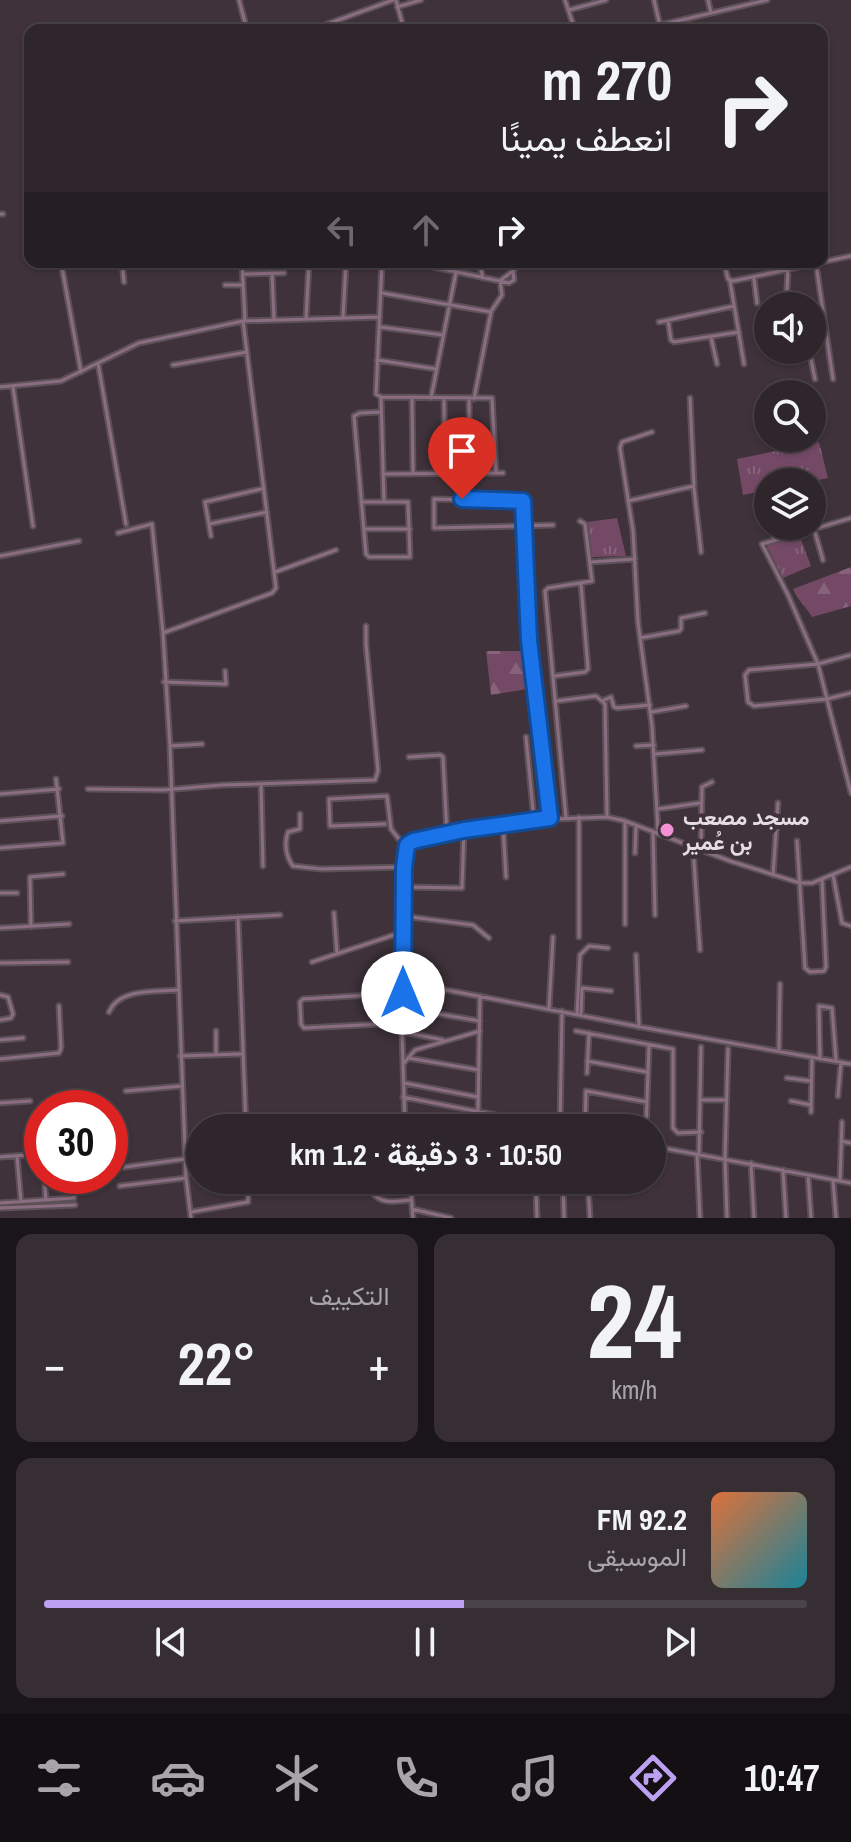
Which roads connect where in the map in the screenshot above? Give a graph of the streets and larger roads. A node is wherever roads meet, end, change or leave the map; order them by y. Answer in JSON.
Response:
{"nodes":[{"id":1,"x":239,"y":0,"type":"edge"},
{"id":2,"x":394,"y":0,"type":"edge"},
{"id":3,"x":421,"y":0,"type":"edge"},
{"id":4,"x":565,"y":0,"type":"edge"},
{"id":5,"x":606,"y":0,"type":"edge"},
{"id":6,"x":654,"y":0,"type":"edge"},
{"id":7,"x":708,"y":0,"type":"edge"},
{"id":8,"x":736,"y":0,"type":"edge"},
{"id":9,"x":767,"y":0,"type":"edge"},
{"id":10,"x":397,"y":7,"type":"junction"},
{"id":11,"x":738,"y":7,"type":"junction"},
{"id":12,"x":569,"y":10,"type":"junction"},
{"id":13,"x":711,"y":13,"type":"junction"},
{"id":14,"x":245,"y":24,"type":"edge"},
{"id":15,"x":328,"y":24,"type":"edge"},
{"id":16,"x":402,"y":24,"type":"edge"},
{"id":17,"x":573,"y":24,"type":"edge"},
{"id":18,"x":660,"y":24,"type":"edge"},
{"id":19,"x":674,"y":24,"type":"edge"},
{"id":20,"x":851,"y":256,"type":"edge"},
{"id":21,"x":828,"y":261,"type":"edge"},
{"id":22,"x":63,"y":268,"type":"edge"},
{"id":23,"x":123,"y":268,"type":"edge"},
{"id":24,"x":242,"y":268,"type":"edge"},
{"id":25,"x":309,"y":268,"type":"edge"},
{"id":26,"x":346,"y":268,"type":"edge"},
{"id":27,"x":382,"y":268,"type":"edge"},
{"id":28,"x":435,"y":268,"type":"edge"},
{"id":29,"x":457,"y":268,"type":"edge"},
{"id":30,"x":480,"y":268,"type":"edge"},
{"id":31,"x":726,"y":268,"type":"edge"},
{"id":32,"x":797,"y":268,"type":"edge"},
{"id":33,"x":816,"y":268,"type":"edge"},
{"id":34,"x":514,"y":270,"type":"joint"},
{"id":35,"x":788,"y":270,"type":"junction"},
{"id":36,"x":272,"y":273,"type":"junction"},
{"id":37,"x":284,"y":273,"type":"dead end"},
{"id":38,"x":456,"y":273,"type":"junction"},
{"id":39,"x":243,"y":274,"type":"junction"},
{"id":40,"x":483,"y":278,"type":"junction"},
{"id":41,"x":754,"y":278,"type":"junction"},
{"id":42,"x":500,"y":281,"type":"junction"},
{"id":43,"x":730,"y":281,"type":"junction"},
{"id":44,"x":124,"y":282,"type":"dead end"},
{"id":45,"x":225,"y":285,"type":"dead end"},
{"id":46,"x":243,"y":285,"type":"junction"},
{"id":47,"x":756,"y":292,"type":"edge"},
{"id":48,"x":787,"y":292,"type":"edge"},
{"id":49,"x":820,"y":292,"type":"edge"},
{"id":50,"x":380,"y":293,"type":"junction"},
{"id":51,"x":448,"y":304,"type":"junction"},
{"id":52,"x":734,"y":306,"type":"junction"},
{"id":53,"x":491,"y":312,"type":"junction"},
{"id":54,"x":380,"y":317,"type":"junction"},
{"id":55,"x":343,"y":318,"type":"junction"},
{"id":56,"x":274,"y":319,"type":"junction"},
{"id":57,"x":306,"y":319,"type":"junction"},
{"id":58,"x":668,"y":320,"type":"junction"},
{"id":59,"x":244,"y":321,"type":"junction"},
{"id":60,"x":659,"y":322,"type":"dead end"},
{"id":61,"x":379,"y":327,"type":"junction"},
{"id":62,"x":739,"y":332,"type":"junction"},
{"id":63,"x":443,"y":335,"type":"junction"},
{"id":64,"x":711,"y":337,"type":"junction"},
{"id":65,"x":826,"y":341,"type":"edge"},
{"id":66,"x":247,"y":352,"type":"junction"},
{"id":67,"x":377,"y":360,"type":"junction"},
{"id":68,"x":98,"y":363,"type":"junction"},
{"id":69,"x":717,"y":364,"type":"dead end"},
{"id":70,"x":744,"y":364,"type":"dead end"},
{"id":71,"x":812,"y":364,"type":"edge"},
{"id":72,"x":173,"y":365,"type":"dead end"},
{"id":73,"x":436,"y":369,"type":"junction"},
{"id":74,"x":81,"y":373,"type":"junction"},
{"id":75,"x":815,"y":379,"type":"dead end"},
{"id":76,"x":833,"y":379,"type":"dead end"},
{"id":77,"x":0,"y":387,"type":"edge"},
{"id":78,"x":13,"y":387,"type":"junction"},
{"id":79,"x":381,"y":397,"type":"junction"},
{"id":80,"x":412,"y":398,"type":"junction"},
{"id":81,"x":431,"y":398,"type":"junction"},
{"id":82,"x":690,"y":398,"type":"dead end"},
{"id":83,"x":444,"y":399,"type":"junction"},
{"id":84,"x":469,"y":399,"type":"junction"},
{"id":85,"x":474,"y":399,"type":"junction"},
{"id":86,"x":381,"y":412,"type":"junction"},
{"id":87,"x":652,"y":432,"type":"dead end"},
{"id":88,"x":413,"y":473,"type":"junction"},
{"id":89,"x":496,"y":473,"type":"junction"},
{"id":90,"x":503,"y":473,"type":"dead end"},
{"id":91,"x":383,"y":474,"type":"junction"},
{"id":92,"x":445,"y":474,"type":"junction"},
{"id":93,"x":470,"y":474,"type":"junction"},
{"id":94,"x":694,"y":486,"type":"junction"},
{"id":95,"x":263,"y":489,"type":"junction"},
{"id":96,"x":384,"y":501,"type":"junction"},
{"id":97,"x":628,"y":501,"type":"junction"},
{"id":98,"x":361,"y":502,"type":"junction"},
{"id":99,"x":267,"y":512,"type":"junction"},
{"id":100,"x":851,"y":518,"type":"edge"},
{"id":101,"x":580,"y":521,"type":"dead end"},
{"id":102,"x":126,"y":524,"type":"dead end"},
{"id":103,"x":209,"y":524,"type":"junction"},
{"id":104,"x":553,"y":525,"type":"dead end"},
{"id":105,"x":826,"y":525,"type":"edge"},
{"id":106,"x":33,"y":526,"type":"dead end"},
{"id":107,"x":524,"y":526,"type":"junction"},
{"id":108,"x":364,"y":529,"type":"junction"},
{"id":109,"x":410,"y":529,"type":"junction"},
{"id":110,"x":118,"y":533,"type":"dead end"},
{"id":111,"x":211,"y":536,"type":"dead end"},
{"id":112,"x":770,"y":540,"type":"edge"},
{"id":113,"x":817,"y":540,"type":"edge"},
{"id":114,"x":79,"y":541,"type":"dead end"},
{"id":115,"x":336,"y":550,"type":"dead end"},
{"id":116,"x":701,"y":552,"type":"dead end"},
{"id":117,"x":0,"y":556,"type":"edge"},
{"id":118,"x":635,"y":559,"type":"junction"},
{"id":119,"x":823,"y":560,"type":"dead end"},
{"id":120,"x":591,"y":562,"type":"junction"},
{"id":121,"x":275,"y":572,"type":"junction"},
{"id":122,"x":581,"y":584,"type":"junction"},
{"id":123,"x":705,"y":613,"type":"dead end"},
{"id":124,"x":366,"y":626,"type":"dead end"},
{"id":125,"x":163,"y":633,"type":"junction"},
{"id":126,"x":640,"y":638,"type":"junction"},
{"id":127,"x":851,"y":655,"type":"edge"},
{"id":128,"x":818,"y":664,"type":"junction"},
{"id":129,"x":225,"y":671,"type":"dead end"},
{"id":130,"x":554,"y":676,"type":"junction"},
{"id":131,"x":164,"y":682,"type":"junction"},
{"id":132,"x":851,"y":693,"type":"edge"},
{"id":133,"x":827,"y":699,"type":"junction"},
{"id":134,"x":557,"y":701,"type":"junction"},
{"id":135,"x":602,"y":701,"type":"junction"},
{"id":136,"x":650,"y":705,"type":"junction"},
{"id":137,"x":686,"y":706,"type":"dead end"},
{"id":138,"x":651,"y":712,"type":"junction"},
{"id":139,"x":526,"y":737,"type":"dead end"},
{"id":140,"x":202,"y":744,"type":"dead end"},
{"id":141,"x":654,"y":745,"type":"junction"},
{"id":142,"x":170,"y":746,"type":"junction"},
{"id":143,"x":636,"y":746,"type":"dead end"},
{"id":144,"x":702,"y":750,"type":"dead end"},
{"id":145,"x":655,"y":754,"type":"junction"},
{"id":146,"x":409,"y":757,"type":"dead end"},
{"id":147,"x":56,"y":779,"type":"dead end"},
{"id":148,"x":712,"y":782,"type":"dead end"},
{"id":149,"x":261,"y":784,"type":"junction"},
{"id":150,"x":170,"y":788,"type":"junction"},
{"id":151,"x":59,"y":789,"type":"junction"},
{"id":152,"x":88,"y":789,"type":"dead end"},
{"id":153,"x":851,"y":793,"type":"edge"},
{"id":154,"x":0,"y":794,"type":"edge"},
{"id":155,"x":700,"y":803,"type":"junction"},
{"id":156,"x":778,"y":803,"type":"dead end"},
{"id":157,"x":658,"y":809,"type":"junction"},
{"id":158,"x":300,"y":814,"type":"dead end"},
{"id":159,"x":62,"y":816,"type":"junction"},
{"id":160,"x":579,"y":817,"type":"junction"},
{"id":161,"x":607,"y":817,"type":"junction"},
{"id":162,"x":550,"y":818,"type":"junction"},
{"id":163,"x":566,"y":818,"type":"junction"},
{"id":164,"x":534,"y":820,"type":"junction"},
{"id":165,"x":0,"y":821,"type":"edge"},
{"id":166,"x":625,"y":821,"type":"junction"},
{"id":167,"x":385,"y":824,"type":"dead end"},
{"id":168,"x":503,"y":824,"type":"junction"},
{"id":169,"x":636,"y":825,"type":"junction"},
{"id":170,"x":464,"y":830,"type":"junction"},
{"id":171,"x":656,"y":832,"type":"junction"},
{"id":172,"x":447,"y":834,"type":"junction"},
{"id":173,"x":797,"y":841,"type":"dead end"},
{"id":174,"x":405,"y":846,"type":"junction"},
{"id":175,"x":693,"y":847,"type":"junction"},
{"id":176,"x":0,"y":848,"type":"edge"},
{"id":177,"x":701,"y":850,"type":"junction"},
{"id":178,"x":635,"y":853,"type":"dead end"},
{"id":179,"x":263,"y":866,"type":"dead end"},
{"id":180,"x":404,"y":867,"type":"junction"},
{"id":181,"x":851,"y":867,"type":"edge"},
{"id":182,"x":63,"y":874,"type":"dead end"},
{"id":183,"x":833,"y":874,"type":"junction"},
{"id":184,"x":773,"y":875,"type":"junction"},
{"id":185,"x":506,"y":877,"type":"dead end"},
{"id":186,"x":822,"y":879,"type":"junction"},
{"id":187,"x":800,"y":883,"type":"junction"},
{"id":188,"x":404,"y":887,"type":"junction"},
{"id":189,"x":0,"y":893,"type":"edge"},
{"id":190,"x":17,"y":893,"type":"dead end"},
{"id":191,"x":334,"y":913,"type":"dead end"},
{"id":192,"x":280,"y":915,"type":"dead end"},
{"id":193,"x":655,"y":915,"type":"dead end"},
{"id":194,"x":403,"y":916,"type":"junction"},
{"id":195,"x":238,"y":917,"type":"junction"},
{"id":196,"x":175,"y":921,"type":"junction"},
{"id":197,"x":69,"y":924,"type":"dead end"},
{"id":198,"x":625,"y":924,"type":"dead end"},
{"id":199,"x":851,"y":926,"type":"edge"},
{"id":200,"x":31,"y":927,"type":"junction"},
{"id":201,"x":0,"y":928,"type":"edge"},
{"id":202,"x":403,"y":932,"type":"junction"},
{"id":203,"x":553,"y":937,"type":"dead end"},
{"id":204,"x":579,"y":937,"type":"dead end"},
{"id":205,"x":489,"y":938,"type":"dead end"},
{"id":206,"x":608,"y":948,"type":"dead end"},
{"id":207,"x":700,"y":950,"type":"dead end"},
{"id":208,"x":337,"y":954,"type":"junction"},
{"id":209,"x":636,"y":955,"type":"dead end"},
{"id":210,"x":68,"y":962,"type":"dead end"},
{"id":211,"x":312,"y":962,"type":"dead end"},
{"id":212,"x":0,"y":963,"type":"edge"},
{"id":213,"x":404,"y":982,"type":"junction"},
{"id":214,"x":780,"y":984,"type":"dead end"},
{"id":215,"x":177,"y":990,"type":"junction"},
{"id":216,"x":611,"y":991,"type":"dead end"},
{"id":217,"x":403,"y":993,"type":"junction"},
{"id":218,"x":0,"y":995,"type":"edge"},
{"id":219,"x":480,"y":996,"type":"junction"},
{"id":220,"x":59,"y":1006,"type":"dead end"},
{"id":221,"x":403,"y":1008,"type":"junction"},
{"id":222,"x":549,"y":1009,"type":"junction"},
{"id":223,"x":562,"y":1011,"type":"junction"},
{"id":224,"x":109,"y":1012,"type":"dead end"},
{"id":225,"x":579,"y":1014,"type":"junction"},
{"id":226,"x":0,"y":1020,"type":"edge"},
{"id":227,"x":480,"y":1021,"type":"junction"},
{"id":228,"x":402,"y":1022,"type":"junction"},
{"id":229,"x":639,"y":1027,"type":"junction"},
{"id":230,"x":216,"y":1031,"type":"dead end"},
{"id":231,"x":480,"y":1031,"type":"junction"},
{"id":232,"x":576,"y":1031,"type":"dead end"},
{"id":233,"x":402,"y":1032,"type":"junction"},
{"id":234,"x":589,"y":1033,"type":"junction"},
{"id":235,"x":23,"y":1038,"type":"dead end"},
{"id":236,"x":0,"y":1040,"type":"edge"},
{"id":237,"x":446,"y":1041,"type":"junction"},
{"id":238,"x":649,"y":1045,"type":"junction"},
{"id":239,"x":701,"y":1047,"type":"dead end"},
{"id":240,"x":728,"y":1049,"type":"dead end"},
{"id":241,"x":779,"y":1049,"type":"junction"},
{"id":242,"x":241,"y":1054,"type":"junction"},
{"id":243,"x":216,"y":1055,"type":"junction"},
{"id":244,"x":180,"y":1056,"type":"junction"},
{"id":245,"x":812,"y":1057,"type":"junction"},
{"id":246,"x":408,"y":1058,"type":"junction"},
{"id":247,"x":0,"y":1059,"type":"edge"},
{"id":248,"x":820,"y":1059,"type":"junction"},
{"id":249,"x":587,"y":1061,"type":"junction"},
{"id":250,"x":838,"y":1062,"type":"junction"},
{"id":251,"x":402,"y":1064,"type":"junction"},
{"id":252,"x":851,"y":1064,"type":"edge"},
{"id":253,"x":479,"y":1070,"type":"junction"},
{"id":254,"x":647,"y":1072,"type":"junction"},
{"id":255,"x":587,"y":1073,"type":"dead end"},
{"id":256,"x":787,"y":1078,"type":"dead end"},
{"id":257,"x":811,"y":1081,"type":"junction"},
{"id":258,"x":403,"y":1083,"type":"junction"},
{"id":259,"x":182,"y":1086,"type":"junction"},
{"id":260,"x":128,"y":1091,"type":"edge"},
{"id":261,"x":838,"y":1096,"type":"dead end"},
{"id":262,"x":403,"y":1097,"type":"junction"},
{"id":263,"x":478,"y":1097,"type":"junction"},
{"id":264,"x":702,"y":1100,"type":"junction"},
{"id":265,"x":726,"y":1100,"type":"junction"},
{"id":266,"x":24,"y":1101,"type":"edge"},
{"id":267,"x":791,"y":1101,"type":"dead end"},
{"id":268,"x":647,"y":1102,"type":"junction"},
{"id":269,"x":0,"y":1103,"type":"edge"},
{"id":270,"x":811,"y":1105,"type":"junction"},
{"id":271,"x":478,"y":1112,"type":"junction"},
{"id":272,"x":811,"y":1112,"type":"dead end"},
{"id":273,"x":245,"y":1114,"type":"edge"},
{"id":274,"x":404,"y":1114,"type":"edge"},
{"id":275,"x":488,"y":1114,"type":"edge"},
{"id":276,"x":561,"y":1114,"type":"edge"},
{"id":277,"x":585,"y":1114,"type":"edge"},
{"id":278,"x":647,"y":1114,"type":"edge"},
{"id":279,"x":842,"y":1122,"type":"dead end"},
{"id":280,"x":701,"y":1132,"type":"junction"},
{"id":281,"x":841,"y":1141,"type":"junction"},
{"id":282,"x":851,"y":1143,"type":"edge"},
{"id":283,"x":666,"y":1148,"type":"edge"},
{"id":284,"x":698,"y":1154,"type":"junction"},
{"id":285,"x":24,"y":1155,"type":"edge"},
{"id":286,"x":17,"y":1156,"type":"junction"},
{"id":287,"x":0,"y":1157,"type":"edge"},
{"id":288,"x":725,"y":1158,"type":"junction"},
{"id":289,"x":185,"y":1159,"type":"junction"},
{"id":290,"x":751,"y":1163,"type":"junction"},
{"id":291,"x":128,"y":1167,"type":"edge"},
{"id":292,"x":783,"y":1170,"type":"junction"},
{"id":293,"x":808,"y":1175,"type":"junction"},
{"id":294,"x":186,"y":1178,"type":"joint"},
{"id":295,"x":833,"y":1180,"type":"junction"},
{"id":296,"x":840,"y":1181,"type":"junction"},
{"id":297,"x":851,"y":1183,"type":"edge"},
{"id":298,"x":128,"y":1185,"type":"edge"},
{"id":299,"x":46,"y":1194,"type":"edge"},
{"id":300,"x":74,"y":1194,"type":"edge"},
{"id":301,"x":188,"y":1194,"type":"edge"},
{"id":302,"x":248,"y":1194,"type":"edge"},
{"id":303,"x":374,"y":1194,"type":"edge"},
{"id":304,"x":411,"y":1194,"type":"edge"},
{"id":305,"x":536,"y":1194,"type":"edge"},
{"id":306,"x":563,"y":1194,"type":"edge"},
{"id":307,"x":589,"y":1194,"type":"edge"},
{"id":308,"x":46,"y":1200,"type":"junction"},
{"id":309,"x":411,"y":1200,"type":"junction"},
{"id":310,"x":21,"y":1202,"type":"junction"},
{"id":311,"x":75,"y":1205,"type":"dead end"},
{"id":312,"x":0,"y":1206,"type":"edge"},
{"id":313,"x":412,"y":1209,"type":"junction"},
{"id":314,"x":191,"y":1215,"type":"edge"},
{"id":315,"x":413,"y":1218,"type":"edge"},
{"id":316,"x":451,"y":1218,"type":"edge"},
{"id":317,"x":537,"y":1218,"type":"edge"},
{"id":318,"x":564,"y":1218,"type":"edge"},
{"id":319,"x":590,"y":1218,"type":"edge"},
{"id":320,"x":700,"y":1218,"type":"edge"},
{"id":321,"x":727,"y":1218,"type":"edge"},
{"id":322,"x":754,"y":1218,"type":"edge"},
{"id":323,"x":786,"y":1218,"type":"edge"},
{"id":324,"x":811,"y":1218,"type":"edge"},
{"id":325,"x":836,"y":1218,"type":"edge"}],
"edges":[{"from":1,"to":14,"type":"street"},
{"from":2,"to":10,"type":"street"},
{"from":2,"to":15,"type":"street"},
{"from":3,"to":10,"type":"street"},
{"from":4,"to":12,"type":"street"},
{"from":5,"to":12,"type":"street"},
{"from":6,"to":18,"type":"street"},
{"from":7,"to":13,"type":"street"},
{"from":8,"to":11,"type":"street"},
{"from":9,"to":11,"type":"street"},
{"from":10,"to":16,"type":"street"},
{"from":11,"to":13,"type":"street"},
{"from":12,"to":17,"type":"street"},
{"from":13,"to":19,"type":"street"},
{"from":20,"to":21,"type":"street"},
{"from":22,"to":74,"type":"street"},
{"from":23,"to":44,"type":"street"},
{"from":24,"to":39,"type":"street"},
{"from":25,"to":57,"type":"street"},
{"from":26,"to":55,"type":"street"},
{"from":27,"to":50,"type":"street"},
{"from":28,"to":38,"type":"street"},
{"from":29,"to":38,"type":"street"},
{"from":30,"to":40,"type":"street"},
{"from":31,"to":43,"type":"street"},
{"from":32,"to":35,"type":"street"},
{"from":33,"to":49,"type":"street"},
{"from":34,"to":42,"type":"street"},
{"from":34,"to":42,"type":"street"},
{"from":35,"to":41,"type":"street"},
{"from":35,"to":48,"type":"street"},
{"from":36,"to":37,"type":"street"},
{"from":36,"to":39,"type":"street"},
{"from":36,"to":56,"type":"street"},
{"from":38,"to":40,"type":"street"},
{"from":38,"to":51,"type":"street"},
{"from":39,"to":46,"type":"street"},
{"from":40,"to":42,"type":"street"},
{"from":41,"to":43,"type":"street"},
{"from":41,"to":47,"type":"street"},
{"from":42,"to":53,"type":"street"},
{"from":43,"to":52,"type":"street"},
{"from":45,"to":46,"type":"street"},
{"from":46,"to":59,"type":"street"},
{"from":50,"to":51,"type":"street"},
{"from":50,"to":54,"type":"street"},
{"from":51,"to":53,"type":"street"},
{"from":51,"to":63,"type":"street"},
{"from":52,"to":58,"type":"street"},
{"from":52,"to":62,"type":"street"},
{"from":53,"to":85,"type":"street"},
{"from":54,"to":55,"type":"street"},
{"from":54,"to":61,"type":"street"},
{"from":55,"to":57,"type":"street"},
{"from":56,"to":57,"type":"street"},
{"from":56,"to":59,"type":"street"},
{"from":58,"to":60,"type":"street"},
{"from":58,"to":64,"type":"street"},
{"from":59,"to":66,"type":"street"},
{"from":59,"to":68,"type":"street"},
{"from":61,"to":63,"type":"street"},
{"from":61,"to":67,"type":"street"},
{"from":62,"to":64,"type":"street"},
{"from":62,"to":70,"type":"street"},
{"from":63,"to":73,"type":"street"},
{"from":64,"to":69,"type":"street"},
{"from":65,"to":76,"type":"street"},
{"from":66,"to":72,"type":"street"},
{"from":66,"to":95,"type":"street"},
{"from":67,"to":73,"type":"street"},
{"from":67,"to":79,"type":"street"},
{"from":68,"to":74,"type":"street"},
{"from":68,"to":102,"type":"street"},
{"from":71,"to":75,"type":"street"},
{"from":73,"to":81,"type":"street"},
{"from":74,"to":78,"type":"street"},
{"from":77,"to":78,"type":"street"},
{"from":78,"to":106,"type":"street"},
{"from":79,"to":80,"type":"street"},
{"from":79,"to":86,"type":"street"},
{"from":80,"to":81,"type":"street"},
{"from":80,"to":88,"type":"street"},
{"from":81,"to":83,"type":"street"},
{"from":82,"to":94,"type":"street"},
{"from":83,"to":84,"type":"street"},
{"from":83,"to":92,"type":"street"},
{"from":84,"to":85,"type":"street"},
{"from":84,"to":93,"type":"street"},
{"from":85,"to":89,"type":"street"},
{"from":86,"to":91,"type":"street"},
{"from":86,"to":98,"type":"street"},
{"from":87,"to":97,"type":"street"},
{"from":88,"to":91,"type":"street"},
{"from":88,"to":92,"type":"street"},
{"from":89,"to":90,"type":"street"},
{"from":89,"to":93,"type":"street"},
{"from":91,"to":96,"type":"street"},
{"from":92,"to":93,"type":"street"},
{"from":94,"to":97,"type":"street"},
{"from":94,"to":116,"type":"street"},
{"from":95,"to":99,"type":"street"},
{"from":95,"to":103,"type":"street"},
{"from":96,"to":98,"type":"street"},
{"from":96,"to":109,"type":"street"},
{"from":97,"to":118,"type":"street"},
{"from":98,"to":108,"type":"street"},
{"from":99,"to":103,"type":"street"},
{"from":99,"to":121,"type":"street"},
{"from":100,"to":105,"type":"street"},
{"from":101,"to":120,"type":"street"},
{"from":103,"to":111,"type":"street"},
{"from":104,"to":107,"type":"street"},
{"from":107,"to":107,"type":"street"},
{"from":107,"to":162,"type":"street"},
{"from":108,"to":109,"type":"street"},
{"from":108,"to":109,"type":"street"},
{"from":110,"to":125,"type":"street"},
{"from":112,"to":128,"type":"street"},
{"from":113,"to":119,"type":"street"},
{"from":114,"to":117,"type":"street"},
{"from":115,"to":121,"type":"street"},
{"from":118,"to":120,"type":"street"},
{"from":118,"to":126,"type":"street"},
{"from":120,"to":122,"type":"street"},
{"from":121,"to":125,"type":"street"},
{"from":122,"to":130,"type":"street"},
{"from":122,"to":130,"type":"street"},
{"from":123,"to":126,"type":"street"},
{"from":124,"to":149,"type":"street"},
{"from":125,"to":131,"type":"street"},
{"from":126,"to":136,"type":"street"},
{"from":127,"to":128,"type":"street"},
{"from":128,"to":133,"type":"street"},
{"from":128,"to":133,"type":"street"},
{"from":129,"to":131,"type":"street"},
{"from":130,"to":134,"type":"street"},
{"from":131,"to":142,"type":"street"},
{"from":132,"to":133,"type":"street"},
{"from":133,"to":153,"type":"street"},
{"from":134,"to":135,"type":"street"},
{"from":134,"to":163,"type":"street"},
{"from":135,"to":136,"type":"street"},
{"from":135,"to":161,"type":"street"},
{"from":136,"to":138,"type":"street"},
{"from":137,"to":138,"type":"street"},
{"from":138,"to":141,"type":"street"},
{"from":139,"to":164,"type":"street"},
{"from":140,"to":142,"type":"street"},
{"from":141,"to":143,"type":"street"},
{"from":141,"to":145,"type":"street"},
{"from":142,"to":150,"type":"street"},
{"from":144,"to":145,"type":"street"},
{"from":145,"to":157,"type":"street"},
{"from":146,"to":172,"type":"street"},
{"from":147,"to":151,"type":"street"},
{"from":148,"to":155,"type":"street"},
{"from":149,"to":150,"type":"street"},
{"from":149,"to":179,"type":"street"},
{"from":150,"to":152,"type":"street"},
{"from":150,"to":196,"type":"street"},
{"from":151,"to":154,"type":"street"},
{"from":151,"to":159,"type":"street"},
{"from":155,"to":157,"type":"street"},
{"from":155,"to":177,"type":"street"},
{"from":156,"to":184,"type":"street"},
{"from":157,"to":171,"type":"street"},
{"from":158,"to":180,"type":"street"},
{"from":159,"to":165,"type":"street"},
{"from":159,"to":176,"type":"street"},
{"from":160,"to":161,"type":"street"},
{"from":160,"to":163,"type":"street"},
{"from":160,"to":204,"type":"street"},
{"from":161,"to":166,"type":"street"},
{"from":162,"to":163,"type":"street"},
{"from":162,"to":164,"type":"street"},
{"from":164,"to":168,"type":"street"},
{"from":166,"to":169,"type":"street"},
{"from":166,"to":198,"type":"street"},
{"from":167,"to":174,"type":"street"},
{"from":168,"to":170,"type":"street"},
{"from":168,"to":185,"type":"street"},
{"from":169,"to":171,"type":"street"},
{"from":169,"to":178,"type":"street"},
{"from":170,"to":172,"type":"street"},
{"from":170,"to":188,"type":"street"},
{"from":171,"to":175,"type":"street"},
{"from":171,"to":193,"type":"street"},
{"from":172,"to":174,"type":"street"},
{"from":173,"to":187,"type":"street"},
{"from":174,"to":180,"type":"street"},
{"from":175,"to":177,"type":"street"},
{"from":175,"to":207,"type":"street"},
{"from":177,"to":184,"type":"street"},
{"from":180,"to":188,"type":"street"},
{"from":181,"to":183,"type":"street"},
{"from":182,"to":200,"type":"street"},
{"from":183,"to":186,"type":"street"},
{"from":183,"to":199,"type":"street"},
{"from":184,"to":187,"type":"street"},
{"from":186,"to":187,"type":"street"},
{"from":186,"to":187,"type":"street"},
{"from":188,"to":194,"type":"street"},
{"from":189,"to":190,"type":"street"},
{"from":191,"to":208,"type":"street"},
{"from":192,"to":195,"type":"street"},
{"from":194,"to":202,"type":"street"},
{"from":194,"to":205,"type":"street"},
{"from":195,"to":196,"type":"street"},
{"from":195,"to":242,"type":"street"},
{"from":196,"to":215,"type":"street"},
{"from":197,"to":200,"type":"street"},
{"from":200,"to":201,"type":"street"},
{"from":202,"to":208,"type":"street"},
{"from":202,"to":213,"type":"street"},
{"from":203,"to":222,"type":"street"},
{"from":206,"to":225,"type":"street"},
{"from":208,"to":211,"type":"street"},
{"from":209,"to":229,"type":"street"},
{"from":210,"to":212,"type":"street"},
{"from":213,"to":217,"type":"street"},
{"from":213,"to":219,"type":"street"},
{"from":214,"to":241,"type":"street"},
{"from":215,"to":224,"type":"street"},
{"from":215,"to":244,"type":"street"},
{"from":216,"to":225,"type":"street"},
{"from":217,"to":221,"type":"street"},
{"from":217,"to":228,"type":"street"},
{"from":218,"to":226,"type":"street"},
{"from":219,"to":222,"type":"street"},
{"from":219,"to":227,"type":"street"},
{"from":220,"to":247,"type":"street"},
{"from":221,"to":227,"type":"street"},
{"from":221,"to":228,"type":"street"},
{"from":222,"to":223,"type":"street"},
{"from":223,"to":225,"type":"street"},
{"from":223,"to":276,"type":"street"},
{"from":225,"to":229,"type":"street"},
{"from":227,"to":231,"type":"street"},
{"from":228,"to":233,"type":"street"},
{"from":229,"to":241,"type":"street"},
{"from":230,"to":243,"type":"street"},
{"from":231,"to":237,"type":"street"},
{"from":231,"to":253,"type":"street"},
{"from":232,"to":234,"type":"street"},
{"from":233,"to":237,"type":"street"},
{"from":233,"to":251,"type":"street"},
{"from":234,"to":238,"type":"street"},
{"from":234,"to":249,"type":"street"},
{"from":235,"to":236,"type":"street"},
{"from":237,"to":246,"type":"street"},
{"from":238,"to":254,"type":"street"},
{"from":238,"to":280,"type":"street"},
{"from":239,"to":264,"type":"street"},
{"from":240,"to":265,"type":"street"},
{"from":241,"to":245,"type":"street"},
{"from":242,"to":243,"type":"street"},
{"from":242,"to":273,"type":"street"},
{"from":243,"to":244,"type":"street"},
{"from":244,"to":259,"type":"street"},
{"from":245,"to":248,"type":"street"},
{"from":245,"to":257,"type":"street"},
{"from":246,"to":251,"type":"street"},
{"from":246,"to":253,"type":"street"},
{"from":248,"to":250,"type":"street"},
{"from":248,"to":250,"type":"street"},
{"from":249,"to":254,"type":"street"},
{"from":249,"to":255,"type":"street"},
{"from":250,"to":252,"type":"street"},
{"from":250,"to":261,"type":"street"},
{"from":251,"to":258,"type":"street"},
{"from":253,"to":263,"type":"street"},
{"from":254,"to":268,"type":"street"},
{"from":256,"to":257,"type":"street"},
{"from":257,"to":270,"type":"street"},
{"from":258,"to":262,"type":"street"},
{"from":258,"to":263,"type":"street"},
{"from":259,"to":260,"type":"street"},
{"from":259,"to":289,"type":"street"},
{"from":262,"to":271,"type":"street"},
{"from":262,"to":274,"type":"street"},
{"from":263,"to":271,"type":"street"},
{"from":264,"to":265,"type":"street"},
{"from":264,"to":280,"type":"street"},
{"from":265,"to":288,"type":"street"},
{"from":266,"to":269,"type":"street"},
{"from":267,"to":270,"type":"street"},
{"from":268,"to":277,"type":"street"},
{"from":268,"to":278,"type":"street"},
{"from":270,"to":272,"type":"street"},
{"from":271,"to":275,"type":"street"},
{"from":279,"to":281,"type":"street"},
{"from":280,"to":284,"type":"street"},
{"from":281,"to":282,"type":"street"},
{"from":281,"to":296,"type":"street"},
{"from":283,"to":284,"type":"street"},
{"from":284,"to":288,"type":"street"},
{"from":284,"to":320,"type":"street"},
{"from":285,"to":286,"type":"street"},
{"from":286,"to":287,"type":"street"},
{"from":286,"to":310,"type":"street"},
{"from":288,"to":290,"type":"street"},
{"from":288,"to":321,"type":"street"},
{"from":289,"to":291,"type":"street"},
{"from":289,"to":294,"type":"street"},
{"from":290,"to":292,"type":"street"},
{"from":290,"to":322,"type":"street"},
{"from":292,"to":293,"type":"street"},
{"from":292,"to":323,"type":"street"},
{"from":293,"to":295,"type":"street"},
{"from":293,"to":324,"type":"street"},
{"from":294,"to":298,"type":"street"},
{"from":295,"to":296,"type":"street"},
{"from":295,"to":325,"type":"street"},
{"from":296,"to":297,"type":"street"},
{"from":299,"to":308,"type":"street"},
{"from":300,"to":308,"type":"street"},
{"from":301,"to":314,"type":"street"},
{"from":302,"to":314,"type":"street"},
{"from":303,"to":309,"type":"street"},
{"from":304,"to":309,"type":"street"},
{"from":305,"to":317,"type":"street"},
{"from":306,"to":318,"type":"street"},
{"from":307,"to":319,"type":"street"},
{"from":308,"to":310,"type":"street"},
{"from":309,"to":313,"type":"street"},
{"from":310,"to":312,"type":"street"},
{"from":311,"to":312,"type":"street"},
{"from":313,"to":315,"type":"street"},
{"from":313,"to":316,"type":"street"}]}
